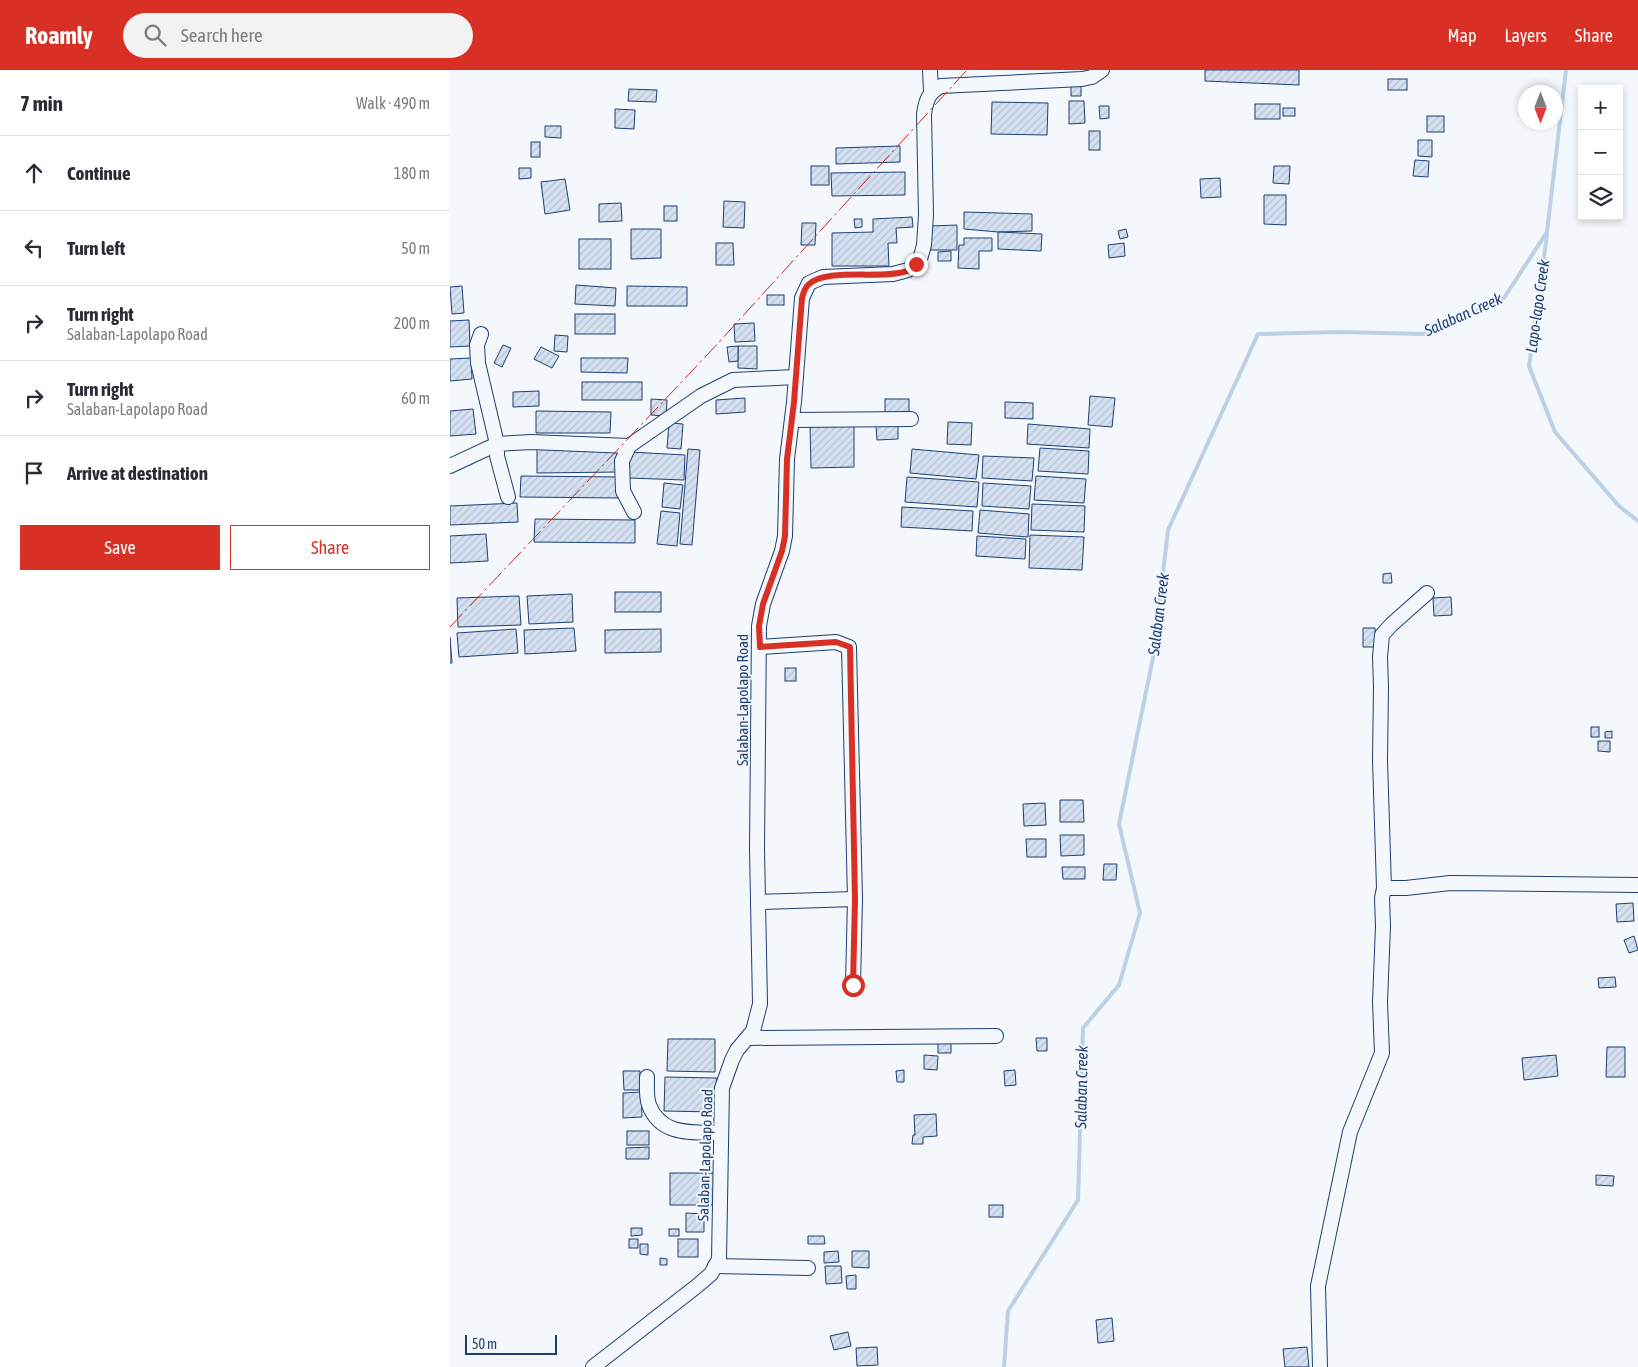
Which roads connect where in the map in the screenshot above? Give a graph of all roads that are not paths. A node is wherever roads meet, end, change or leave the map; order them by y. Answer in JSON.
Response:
{"nodes":[{"id":1,"x":930,"y":70,"type":"edge"},
{"id":2,"x":1102,"y":70,"type":"edge"},
{"id":3,"x":931,"y":91,"type":"junction"},
{"id":4,"x":481,"y":334,"type":"dead end"},
{"id":5,"x":796,"y":377,"type":"junction"},
{"id":6,"x":911,"y":419,"type":"dead end"},
{"id":7,"x":792,"y":420,"type":"junction"},
{"id":8,"x":497,"y":444,"type":"junction"},
{"id":9,"x":630,"y":446,"type":"junction"},
{"id":10,"x":450,"y":466,"type":"edge"},
{"id":11,"x":508,"y":497,"type":"dead end"},
{"id":12,"x":634,"y":512,"type":"dead end"},
{"id":13,"x":1427,"y":593,"type":"dead end"},
{"id":14,"x":760,"y":647,"type":"junction"},
{"id":15,"x":1638,"y":885,"type":"edge"},
{"id":16,"x":1384,"y":888,"type":"junction"},
{"id":17,"x":855,"y":899,"type":"junction"},
{"id":18,"x":758,"y":902,"type":"junction"},
{"id":19,"x":853,"y":985,"type":"dead end"},
{"id":20,"x":996,"y":1036,"type":"dead end"},
{"id":21,"x":748,"y":1038,"type":"junction"},
{"id":22,"x":647,"y":1077,"type":"dead end"},
{"id":23,"x":721,"y":1133,"type":"junction"},
{"id":24,"x":715,"y":1266,"type":"junction"},
{"id":25,"x":808,"y":1268,"type":"dead end"},
{"id":26,"x":593,"y":1367,"type":"edge"},
{"id":27,"x":1320,"y":1367,"type":"edge"}],
"edges":[{"from":1,"to":3,"type":"street","name":"Salaban-Lapolapo Road"},
{"from":2,"to":3,"type":"street"},
{"from":3,"to":5,"type":"street","name":"Salaban-Lapolapo Road"},
{"from":4,"to":8,"type":"street"},
{"from":5,"to":7,"type":"street","name":"Salaban-Lapolapo Road"},
{"from":5,"to":9,"type":"street"},
{"from":6,"to":7,"type":"street"},
{"from":7,"to":14,"type":"street","name":"Salaban-Lapolapo Road"},
{"from":8,"to":9,"type":"street"},
{"from":8,"to":10,"type":"street"},
{"from":8,"to":11,"type":"street"},
{"from":9,"to":12,"type":"street"},
{"from":13,"to":16,"type":"street"},
{"from":14,"to":17,"type":"street"},
{"from":14,"to":18,"type":"street","name":"Salaban-Lapolapo Road"},
{"from":15,"to":16,"type":"street"},
{"from":16,"to":27,"type":"street"},
{"from":17,"to":18,"type":"street"},
{"from":17,"to":19,"type":"street"},
{"from":18,"to":21,"type":"street","name":"Salaban-Lapolapo Road"},
{"from":20,"to":21,"type":"street"},
{"from":21,"to":23,"type":"street","name":"Salaban-Lapolapo Road"},
{"from":22,"to":23,"type":"street"},
{"from":23,"to":24,"type":"street","name":"Salaban-Lapolapo Road"},
{"from":24,"to":25,"type":"street"},
{"from":24,"to":26,"type":"street"}]}
